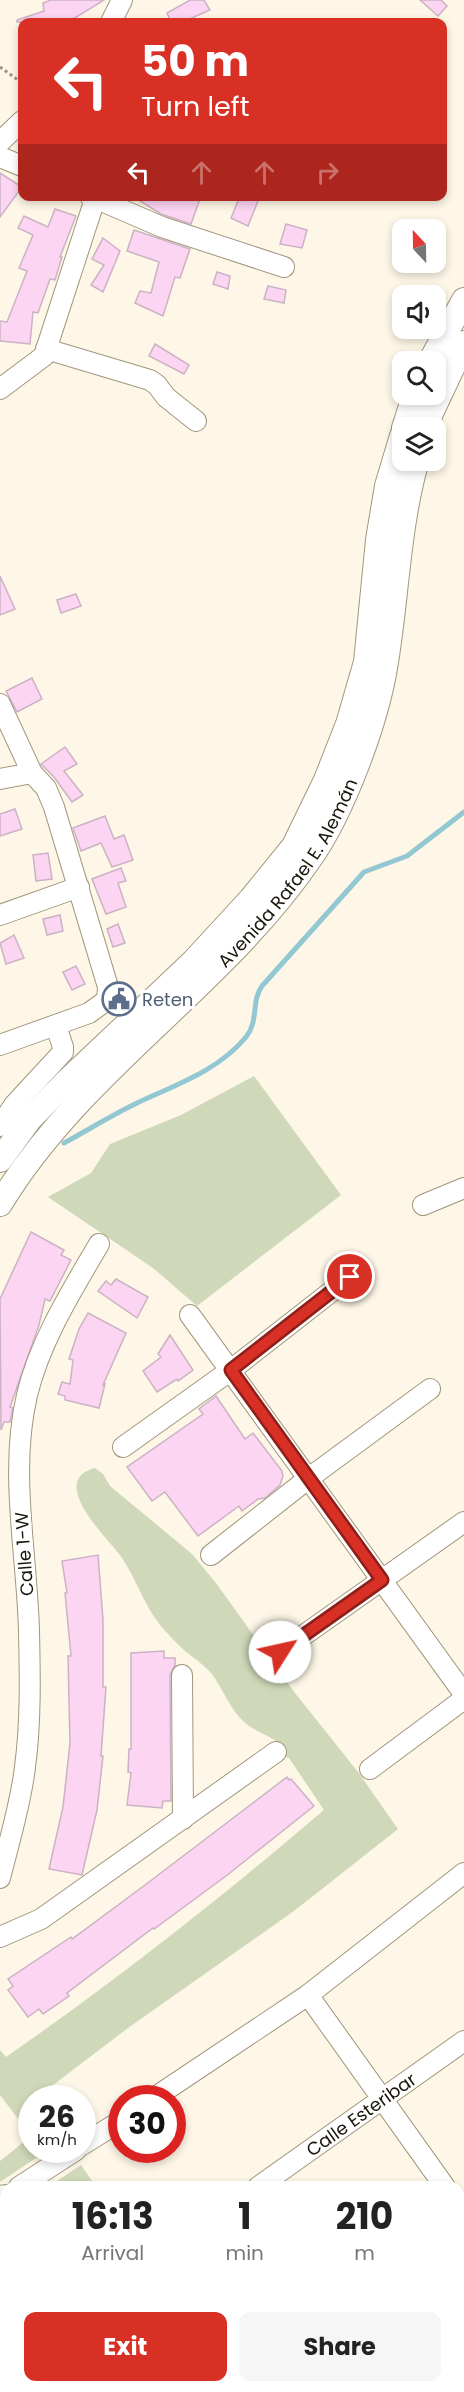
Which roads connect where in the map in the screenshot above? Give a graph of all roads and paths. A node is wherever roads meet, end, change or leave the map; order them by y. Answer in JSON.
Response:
{"nodes":[{"id":1,"x":122,"y":0,"type":"edge"},
{"id":2,"x":113,"y":18,"type":"edge"},
{"id":3,"x":0,"y":67,"type":"edge"},
{"id":4,"x":18,"y":80,"type":"edge"},
{"id":5,"x":18,"y":125,"type":"edge"},
{"id":6,"x":0,"y":142,"type":"edge"},
{"id":7,"x":0,"y":157,"type":"edge"},
{"id":8,"x":18,"y":164,"type":"edge"},
{"id":9,"x":91,"y":201,"type":"edge"},
{"id":10,"x":99,"y":201,"type":"edge"},
{"id":11,"x":284,"y":267,"type":"dead end"},
{"id":12,"x":464,"y":300,"type":"edge"},
{"id":13,"x":464,"y":343,"type":"edge"},
{"id":14,"x":46,"y":349,"type":"junction"},
{"id":15,"x":436,"y":351,"type":"edge"},
{"id":16,"x":0,"y":389,"type":"edge"},
{"id":17,"x":430,"y":417,"type":"edge"},
{"id":18,"x":196,"y":421,"type":"dead end"},
{"id":19,"x":392,"y":469,"type":"edge"},
{"id":20,"x":414,"y":471,"type":"edge"},
{"id":21,"x":0,"y":704,"type":"edge"},
{"id":22,"x":32,"y":773,"type":"junction"},
{"id":23,"x":0,"y":779,"type":"edge"},
{"id":24,"x":79,"y":887,"type":"junction"},
{"id":25,"x":0,"y":915,"type":"edge"},
{"id":26,"x":56,"y":1026,"type":"junction"},
{"id":27,"x":0,"y":1045,"type":"edge"},
{"id":28,"x":0,"y":1126,"type":"edge"},
{"id":29,"x":0,"y":1160,"type":"edge"},
{"id":30,"x":464,"y":1188,"type":"edge"},
{"id":31,"x":0,"y":1204,"type":"edge"},
{"id":32,"x":423,"y":1205,"type":"dead end"},
{"id":33,"x":99,"y":1244,"type":"dead end"},
{"id":34,"x":350,"y":1277,"type":"dead end"},
{"id":35,"x":190,"y":1315,"type":"dead end"},
{"id":36,"x":231,"y":1370,"type":"junction"},
{"id":37,"x":430,"y":1389,"type":"dead end"},
{"id":38,"x":123,"y":1447,"type":"dead end"},
{"id":39,"x":309,"y":1478,"type":"junction"},
{"id":40,"x":464,"y":1522,"type":"edge"},
{"id":41,"x":211,"y":1555,"type":"dead end"},
{"id":42,"x":382,"y":1580,"type":"junction"},
{"id":43,"x":280,"y":1652,"type":"dead end"},
{"id":44,"x":182,"y":1675,"type":"dead end"},
{"id":45,"x":464,"y":1694,"type":"edge"},
{"id":46,"x":464,"y":1699,"type":"edge"},
{"id":47,"x":276,"y":1752,"type":"dead end"},
{"id":48,"x":370,"y":1769,"type":"dead end"},
{"id":49,"x":183,"y":1819,"type":"junction"},
{"id":50,"x":464,"y":1873,"type":"edge"},
{"id":51,"x":0,"y":1878,"type":"edge"},
{"id":52,"x":0,"y":1937,"type":"edge"},
{"id":53,"x":308,"y":1995,"type":"junction"},
{"id":54,"x":464,"y":2041,"type":"edge"},
{"id":55,"x":173,"y":2085,"type":"edge"},
{"id":56,"x":383,"y":2100,"type":"junction"},
{"id":57,"x":56,"y":2163,"type":"edge"},
{"id":58,"x":28,"y":2181,"type":"edge"},
{"id":59,"x":267,"y":2181,"type":"edge"},
{"id":60,"x":441,"y":2181,"type":"edge"}],
"edges":[{"from":1,"to":2,"type":"street"},
{"from":3,"to":4,"type":"path"},
{"from":5,"to":6,"type":"street"},
{"from":7,"to":8,"type":"street"},
{"from":9,"to":14,"type":"street"},
{"from":10,"to":11,"type":"street"},
{"from":12,"to":15,"type":"main road"},
{"from":13,"to":17,"type":"main road"},
{"from":14,"to":16,"type":"street"},
{"from":14,"to":18,"type":"street"},
{"from":19,"to":29,"type":"main road","name":"Avenida Rafael E. Alemán"},
{"from":20,"to":31,"type":"main road","name":"Avenida Rafael E. Alemán"},
{"from":21,"to":22,"type":"street"},
{"from":22,"to":23,"type":"street"},
{"from":22,"to":24,"type":"street"},
{"from":24,"to":25,"type":"street"},
{"from":24,"to":26,"type":"street"},
{"from":26,"to":27,"type":"street"},
{"from":26,"to":28,"type":"street"},
{"from":30,"to":32,"type":"street"},
{"from":33,"to":51,"type":"street","name":"Calle 1-W"},
{"from":34,"to":36,"type":"street"},
{"from":35,"to":36,"type":"street"},
{"from":36,"to":38,"type":"street"},
{"from":36,"to":39,"type":"street"},
{"from":37,"to":39,"type":"street"},
{"from":39,"to":41,"type":"street"},
{"from":39,"to":42,"type":"street"},
{"from":40,"to":42,"type":"street"},
{"from":42,"to":43,"type":"street"},
{"from":42,"to":45,"type":"street"},
{"from":44,"to":49,"type":"street"},
{"from":46,"to":48,"type":"street"},
{"from":47,"to":49,"type":"street"},
{"from":49,"to":52,"type":"street"},
{"from":50,"to":53,"type":"street"},
{"from":53,"to":55,"type":"street"},
{"from":53,"to":56,"type":"street"},
{"from":54,"to":56,"type":"street","name":"Calle Esteribar"},
{"from":56,"to":59,"type":"street","name":"Calle Esteribar"},
{"from":56,"to":60,"type":"street"},
{"from":57,"to":58,"type":"street"}]}
